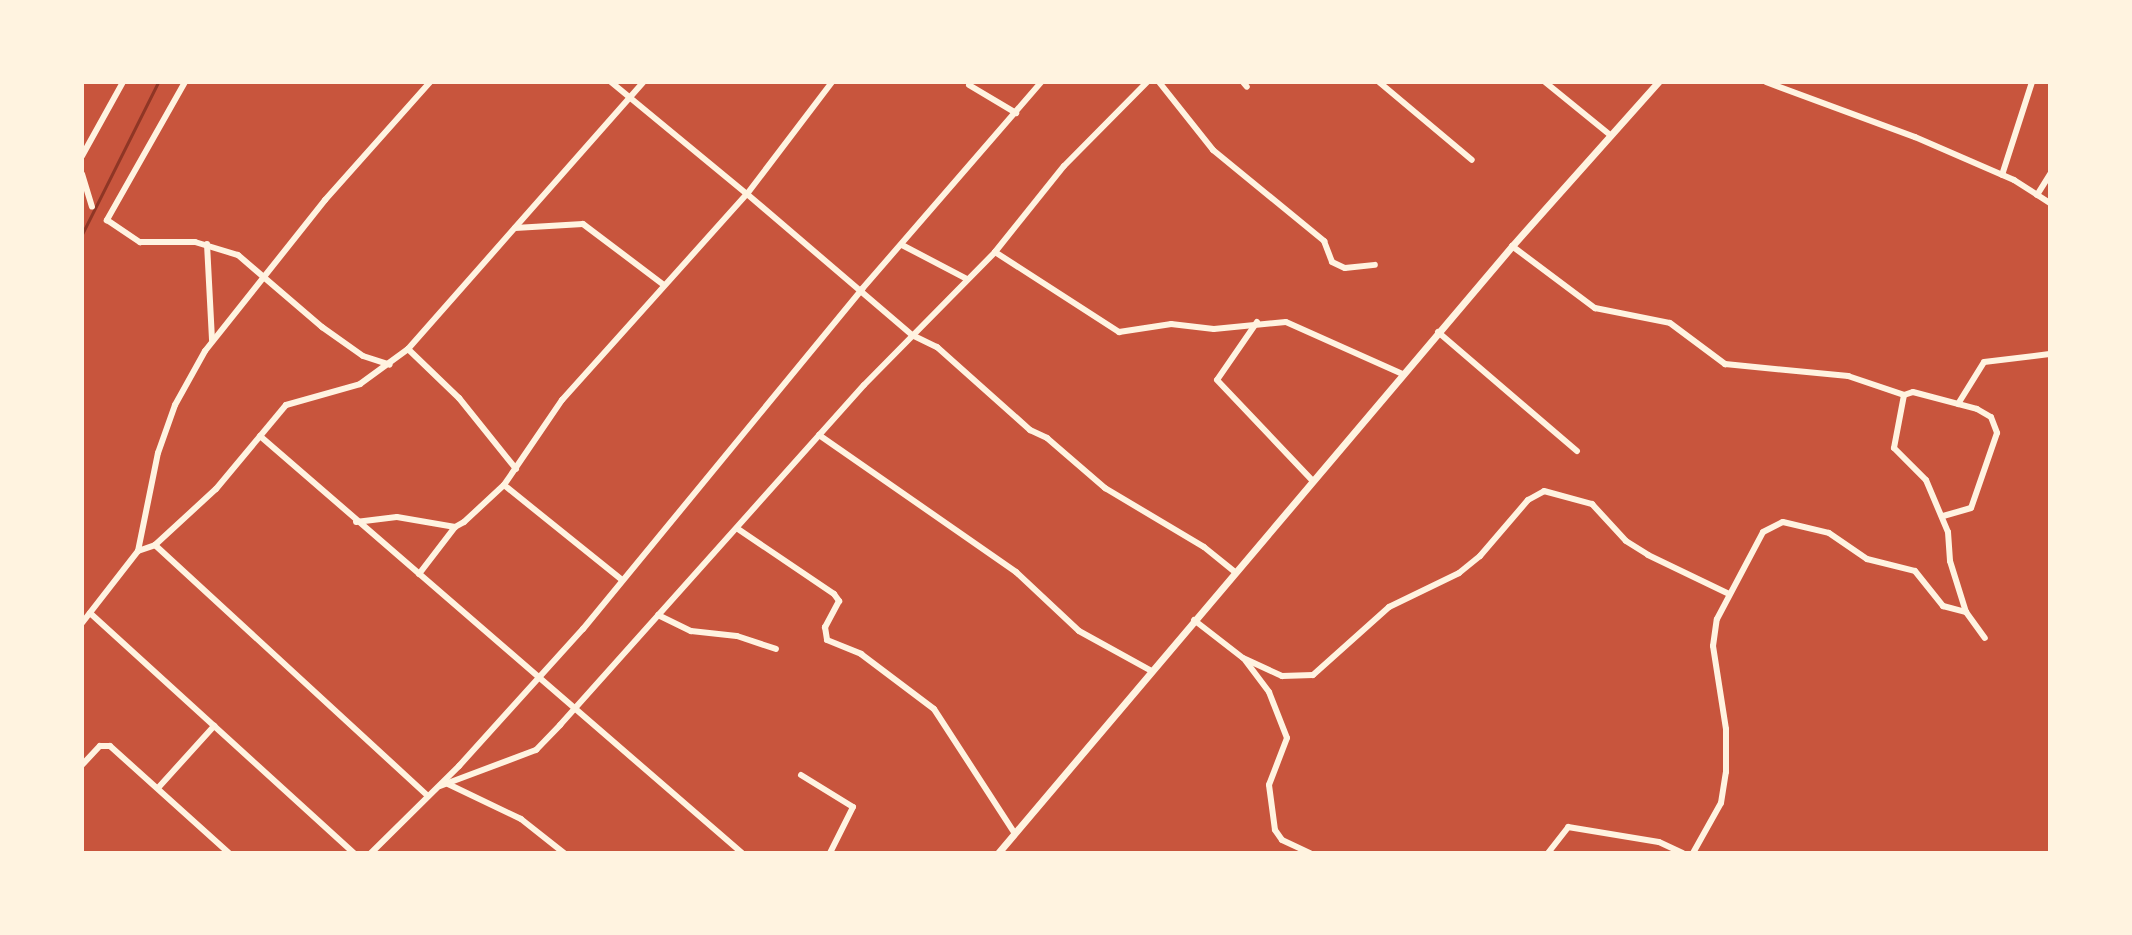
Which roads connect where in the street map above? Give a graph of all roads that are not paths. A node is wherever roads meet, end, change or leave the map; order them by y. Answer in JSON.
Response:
{"nodes":[{"id":1,"x":123,"y":82,"type":"edge"},
{"id":2,"x":185,"y":82,"type":"edge"},
{"id":3,"x":430,"y":82,"type":"edge"},
{"id":4,"x":611,"y":82,"type":"edge"},
{"id":5,"x":643,"y":82,"type":"edge"},
{"id":6,"x":832,"y":82,"type":"edge"},
{"id":7,"x":1041,"y":82,"type":"edge"},
{"id":8,"x":1147,"y":82,"type":"edge"},
{"id":9,"x":1159,"y":82,"type":"edge"},
{"id":10,"x":1379,"y":82,"type":"edge"},
{"id":11,"x":1545,"y":82,"type":"edge"},
{"id":12,"x":1658,"y":82,"type":"edge"},
{"id":13,"x":1766,"y":82,"type":"edge"},
{"id":14,"x":2032,"y":82,"type":"edge"},
{"id":15,"x":969,"y":85,"type":"dead end"},
{"id":16,"x":629,"y":97,"type":"junction"},
{"id":17,"x":1016,"y":113,"type":"junction"},
{"id":18,"x":1609,"y":134,"type":"junction"},
{"id":19,"x":82,"y":156,"type":"edge"},
{"id":20,"x":1472,"y":160,"type":"dead end"},
{"id":21,"x":82,"y":174,"type":"edge"},
{"id":22,"x":2002,"y":175,"type":"junction"},
{"id":23,"x":2050,"y":175,"type":"edge"},
{"id":24,"x":747,"y":194,"type":"junction"},
{"id":25,"x":2037,"y":195,"type":"junction"},
{"id":26,"x":2050,"y":203,"type":"edge"},
{"id":27,"x":92,"y":207,"type":"dead end"},
{"id":28,"x":515,"y":228,"type":"junction"},
{"id":29,"x":207,"y":244,"type":"junction"},
{"id":30,"x":902,"y":245,"type":"junction"},
{"id":31,"x":1512,"y":246,"type":"junction"},
{"id":32,"x":995,"y":252,"type":"junction"},
{"id":33,"x":1375,"y":265,"type":"dead end"},
{"id":34,"x":266,"y":275,"type":"junction"},
{"id":35,"x":967,"y":279,"type":"junction"},
{"id":36,"x":664,"y":285,"type":"junction"},
{"id":37,"x":862,"y":289,"type":"junction"},
{"id":38,"x":1257,"y":322,"type":"junction"},
{"id":39,"x":1438,"y":332,"type":"junction"},
{"id":40,"x":912,"y":335,"type":"junction"},
{"id":41,"x":212,"y":342,"type":"junction"},
{"id":42,"x":408,"y":349,"type":"junction"},
{"id":43,"x":2050,"y":354,"type":"edge"},
{"id":44,"x":390,"y":365,"type":"junction"},
{"id":45,"x":1402,"y":374,"type":"junction"},
{"id":46,"x":1904,"y":395,"type":"junction"},
{"id":47,"x":1958,"y":404,"type":"junction"},
{"id":48,"x":819,"y":435,"type":"junction"},
{"id":49,"x":260,"y":436,"type":"junction"},
{"id":50,"x":1577,"y":451,"type":"dead end"},
{"id":51,"x":516,"y":469,"type":"junction"},
{"id":52,"x":1312,"y":480,"type":"junction"},
{"id":53,"x":504,"y":485,"type":"junction"},
{"id":54,"x":1943,"y":516,"type":"junction"},
{"id":55,"x":356,"y":522,"type":"junction"},
{"id":56,"x":455,"y":527,"type":"junction"},
{"id":57,"x":738,"y":529,"type":"junction"},
{"id":58,"x":155,"y":545,"type":"junction"},
{"id":59,"x":138,"y":551,"type":"junction"},
{"id":60,"x":1234,"y":571,"type":"junction"},
{"id":61,"x":419,"y":574,"type":"junction"},
{"id":62,"x":622,"y":580,"type":"junction"},
{"id":63,"x":1729,"y":594,"type":"junction"},
{"id":64,"x":1966,"y":612,"type":"junction"},
{"id":65,"x":90,"y":613,"type":"junction"},
{"id":66,"x":658,"y":615,"type":"junction"},
{"id":67,"x":1194,"y":620,"type":"junction"},
{"id":68,"x":82,"y":623,"type":"edge"},
{"id":69,"x":1985,"y":638,"type":"dead end"},
{"id":70,"x":776,"y":649,"type":"dead end"},
{"id":71,"x":1243,"y":658,"type":"junction"},
{"id":72,"x":1150,"y":670,"type":"junction"},
{"id":73,"x":541,"y":674,"type":"junction"},
{"id":74,"x":573,"y":712,"type":"junction"},
{"id":75,"x":214,"y":726,"type":"junction"},
{"id":76,"x":82,"y":765,"type":"edge"},
{"id":77,"x":801,"y":775,"type":"dead end"},
{"id":78,"x":444,"y":785,"type":"junction"},
{"id":79,"x":158,"y":788,"type":"junction"},
{"id":80,"x":426,"y":794,"type":"junction"},
{"id":81,"x":1014,"y":832,"type":"junction"},
{"id":82,"x":229,"y":853,"type":"edge"},
{"id":83,"x":354,"y":853,"type":"edge"},
{"id":84,"x":371,"y":853,"type":"edge"},
{"id":85,"x":564,"y":853,"type":"edge"},
{"id":86,"x":742,"y":853,"type":"edge"},
{"id":87,"x":830,"y":853,"type":"edge"},
{"id":88,"x":998,"y":853,"type":"edge"},
{"id":89,"x":1310,"y":853,"type":"edge"},
{"id":90,"x":1548,"y":853,"type":"edge"},
{"id":91,"x":1683,"y":853,"type":"edge"},
{"id":92,"x":1693,"y":853,"type":"edge"}],
"edges":[{"from":1,"to":19,"type":"street"},
{"from":2,"to":29,"type":"street"},
{"from":3,"to":34,"type":"street"},
{"from":4,"to":16,"type":"street"},
{"from":5,"to":16,"type":"street"},
{"from":6,"to":24,"type":"street"},
{"from":7,"to":17,"type":"street"},
{"from":8,"to":32,"type":"street"},
{"from":9,"to":33,"type":"street"},
{"from":10,"to":20,"type":"street"},
{"from":11,"to":18,"type":"street"},
{"from":12,"to":18,"type":"street"},
{"from":13,"to":22,"type":"street"},
{"from":14,"to":22,"type":"street"},
{"from":15,"to":17,"type":"street"},
{"from":16,"to":24,"type":"street"},
{"from":16,"to":28,"type":"street"},
{"from":17,"to":30,"type":"street"},
{"from":18,"to":31,"type":"street"},
{"from":21,"to":27,"type":"street"},
{"from":22,"to":25,"type":"street"},
{"from":23,"to":25,"type":"street"},
{"from":24,"to":36,"type":"street"},
{"from":24,"to":37,"type":"street"},
{"from":25,"to":26,"type":"street"},
{"from":28,"to":36,"type":"street"},
{"from":28,"to":42,"type":"street"},
{"from":29,"to":34,"type":"street"},
{"from":29,"to":41,"type":"street"},
{"from":30,"to":35,"type":"street"},
{"from":30,"to":37,"type":"street"},
{"from":31,"to":39,"type":"street"},
{"from":31,"to":46,"type":"street"},
{"from":32,"to":35,"type":"street"},
{"from":32,"to":38,"type":"street"},
{"from":34,"to":41,"type":"street"},
{"from":34,"to":44,"type":"street"},
{"from":35,"to":40,"type":"street"},
{"from":36,"to":51,"type":"street"},
{"from":37,"to":40,"type":"street"},
{"from":37,"to":62,"type":"street"},
{"from":38,"to":45,"type":"street"},
{"from":38,"to":52,"type":"street"},
{"from":39,"to":45,"type":"street"},
{"from":39,"to":50,"type":"street"},
{"from":40,"to":48,"type":"street"},
{"from":40,"to":60,"type":"street"},
{"from":41,"to":59,"type":"street"},
{"from":42,"to":44,"type":"street"},
{"from":42,"to":51,"type":"street"},
{"from":43,"to":47,"type":"street"},
{"from":44,"to":49,"type":"street"},
{"from":45,"to":52,"type":"street"},
{"from":46,"to":47,"type":"street"},
{"from":46,"to":54,"type":"street"},
{"from":47,"to":54,"type":"street"},
{"from":48,"to":57,"type":"street"},
{"from":48,"to":72,"type":"street"},
{"from":49,"to":55,"type":"street"},
{"from":49,"to":58,"type":"street"},
{"from":51,"to":53,"type":"street"},
{"from":52,"to":60,"type":"street"},
{"from":53,"to":56,"type":"street"},
{"from":53,"to":62,"type":"street"},
{"from":54,"to":64,"type":"street"},
{"from":55,"to":56,"type":"street"},
{"from":55,"to":61,"type":"street"},
{"from":56,"to":61,"type":"street"},
{"from":57,"to":66,"type":"street"},
{"from":57,"to":81,"type":"street"},
{"from":58,"to":59,"type":"street"},
{"from":58,"to":80,"type":"street"},
{"from":59,"to":65,"type":"street"},
{"from":60,"to":67,"type":"street"},
{"from":61,"to":73,"type":"street"},
{"from":62,"to":73,"type":"street"},
{"from":63,"to":64,"type":"street"},
{"from":63,"to":71,"type":"street"},
{"from":63,"to":92,"type":"street"},
{"from":64,"to":69,"type":"street"},
{"from":65,"to":68,"type":"street"},
{"from":65,"to":75,"type":"street"},
{"from":66,"to":70,"type":"street"},
{"from":66,"to":74,"type":"street"},
{"from":67,"to":71,"type":"street"},
{"from":67,"to":72,"type":"street"},
{"from":71,"to":89,"type":"street"},
{"from":72,"to":81,"type":"street"},
{"from":73,"to":74,"type":"street"},
{"from":73,"to":78,"type":"street"},
{"from":74,"to":78,"type":"street"},
{"from":74,"to":86,"type":"street"},
{"from":75,"to":79,"type":"street"},
{"from":75,"to":83,"type":"street"},
{"from":76,"to":79,"type":"street"},
{"from":77,"to":87,"type":"street"},
{"from":78,"to":80,"type":"street"},
{"from":78,"to":85,"type":"street"},
{"from":79,"to":82,"type":"street"},
{"from":80,"to":84,"type":"street"},
{"from":81,"to":88,"type":"street"},
{"from":90,"to":91,"type":"street"}]}
